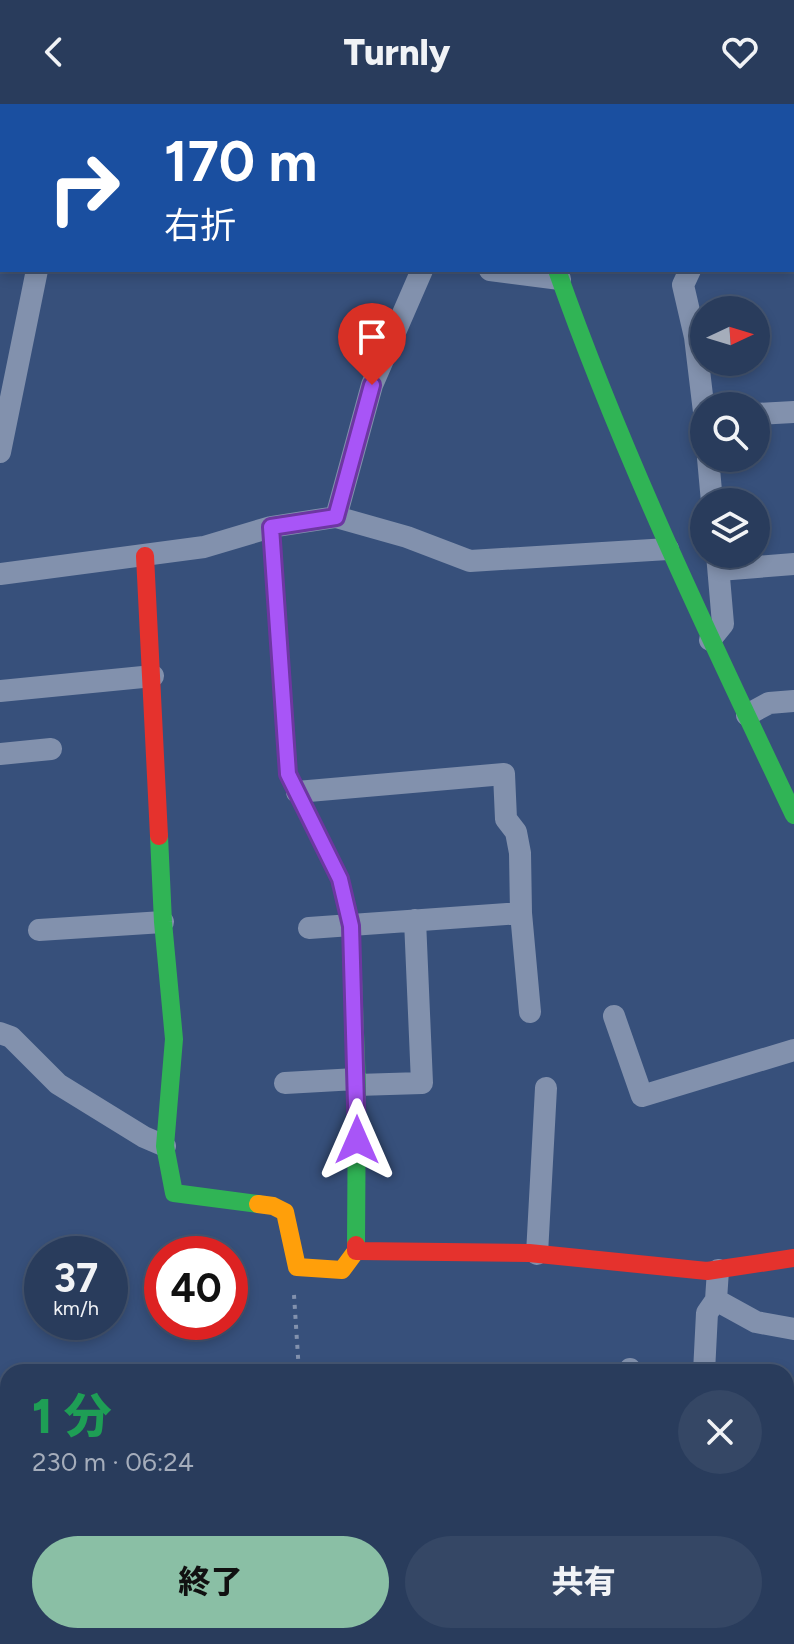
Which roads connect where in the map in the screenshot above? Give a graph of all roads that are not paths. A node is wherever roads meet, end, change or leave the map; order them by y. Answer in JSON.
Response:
{"nodes":[{"id":1,"x":37,"y":272,"type":"edge"},
{"id":2,"x":421,"y":272,"type":"edge"},
{"id":3,"x":524,"y":272,"type":"edge"},
{"id":4,"x":559,"y":274,"type":"edge"},
{"id":5,"x":686,"y":278,"type":"edge"},
{"id":6,"x":702,"y":392,"type":"edge"},
{"id":7,"x":794,"y":412,"type":"edge"},
{"id":8,"x":770,"y":413,"type":"edge"},
{"id":9,"x":0,"y":452,"type":"edge"},
{"id":10,"x":336,"y":517,"type":"junction"},
{"id":11,"x":271,"y":527,"type":"junction"},
{"id":12,"x":668,"y":549,"type":"junction"},
{"id":13,"x":145,"y":556,"type":"junction"},
{"id":14,"x":770,"y":563,"type":"edge"},
{"id":15,"x":794,"y":564,"type":"edge"},
{"id":16,"x":718,"y":568,"type":"edge"},
{"id":17,"x":0,"y":574,"type":"edge"},
{"id":18,"x":710,"y":640,"type":"junction"},
{"id":19,"x":153,"y":676,"type":"junction"},
{"id":20,"x":0,"y":691,"type":"edge"},
{"id":21,"x":794,"y":701,"type":"edge"},
{"id":22,"x":747,"y":715,"type":"junction"},
{"id":23,"x":51,"y":749,"type":"dead end"},
{"id":24,"x":0,"y":754,"type":"edge"},
{"id":25,"x":297,"y":792,"type":"junction"},
{"id":26,"x":794,"y":815,"type":"edge"},
{"id":27,"x":521,"y":913,"type":"junction"},
{"id":28,"x":415,"y":920,"type":"junction"},
{"id":29,"x":163,"y":922,"type":"junction"},
{"id":30,"x":351,"y":926,"type":"junction"},
{"id":31,"x":309,"y":928,"type":"dead end"},
{"id":32,"x":39,"y":930,"type":"dead end"},
{"id":33,"x":530,"y":1012,"type":"dead end"},
{"id":34,"x":614,"y":1016,"type":"dead end"},
{"id":35,"x":0,"y":1033,"type":"edge"},
{"id":36,"x":794,"y":1050,"type":"edge"},
{"id":37,"x":357,"y":1082,"type":"junction"},
{"id":38,"x":285,"y":1083,"type":"dead end"},
{"id":39,"x":546,"y":1088,"type":"dead end"},
{"id":40,"x":165,"y":1146,"type":"junction"},
{"id":41,"x":356,"y":1251,"type":"junction"},
{"id":42,"x":537,"y":1254,"type":"junction"},
{"id":43,"x":794,"y":1258,"type":"edge"},
{"id":44,"x":718,"y":1270,"type":"junction"},
{"id":45,"x":716,"y":1300,"type":"junction"},
{"id":46,"x":794,"y":1329,"type":"edge"},
{"id":47,"x":704,"y":1364,"type":"edge"}],
"edges":[{"from":1,"to":9,"type":"street"},
{"from":2,"to":10,"type":"street"},
{"from":3,"to":4,"type":"street"},
{"from":4,"to":12,"type":"street"},
{"from":5,"to":6,"type":"street"},
{"from":7,"to":8,"type":"street"},
{"from":10,"to":11,"type":"street"},
{"from":10,"to":12,"type":"street"},
{"from":11,"to":13,"type":"street"},
{"from":11,"to":25,"type":"street"},
{"from":12,"to":18,"type":"street"},
{"from":13,"to":17,"type":"street"},
{"from":13,"to":19,"type":"street"},
{"from":14,"to":15,"type":"street"},
{"from":16,"to":18,"type":"street"},
{"from":18,"to":22,"type":"street"},
{"from":19,"to":20,"type":"street"},
{"from":19,"to":29,"type":"street"},
{"from":21,"to":22,"type":"street"},
{"from":22,"to":26,"type":"street"},
{"from":23,"to":24,"type":"street"},
{"from":25,"to":27,"type":"street"},
{"from":25,"to":30,"type":"street"},
{"from":27,"to":28,"type":"street"},
{"from":27,"to":33,"type":"street"},
{"from":28,"to":30,"type":"street"},
{"from":28,"to":37,"type":"street"},
{"from":29,"to":32,"type":"street"},
{"from":29,"to":40,"type":"street"},
{"from":30,"to":31,"type":"street"},
{"from":30,"to":37,"type":"street"},
{"from":34,"to":36,"type":"street"},
{"from":35,"to":40,"type":"street"},
{"from":37,"to":38,"type":"street"},
{"from":37,"to":41,"type":"street"},
{"from":39,"to":42,"type":"street"},
{"from":40,"to":41,"type":"street"},
{"from":41,"to":42,"type":"street"},
{"from":42,"to":44,"type":"street"},
{"from":43,"to":44,"type":"street"},
{"from":44,"to":45,"type":"street"},
{"from":45,"to":46,"type":"street"},
{"from":45,"to":47,"type":"street"}]}
